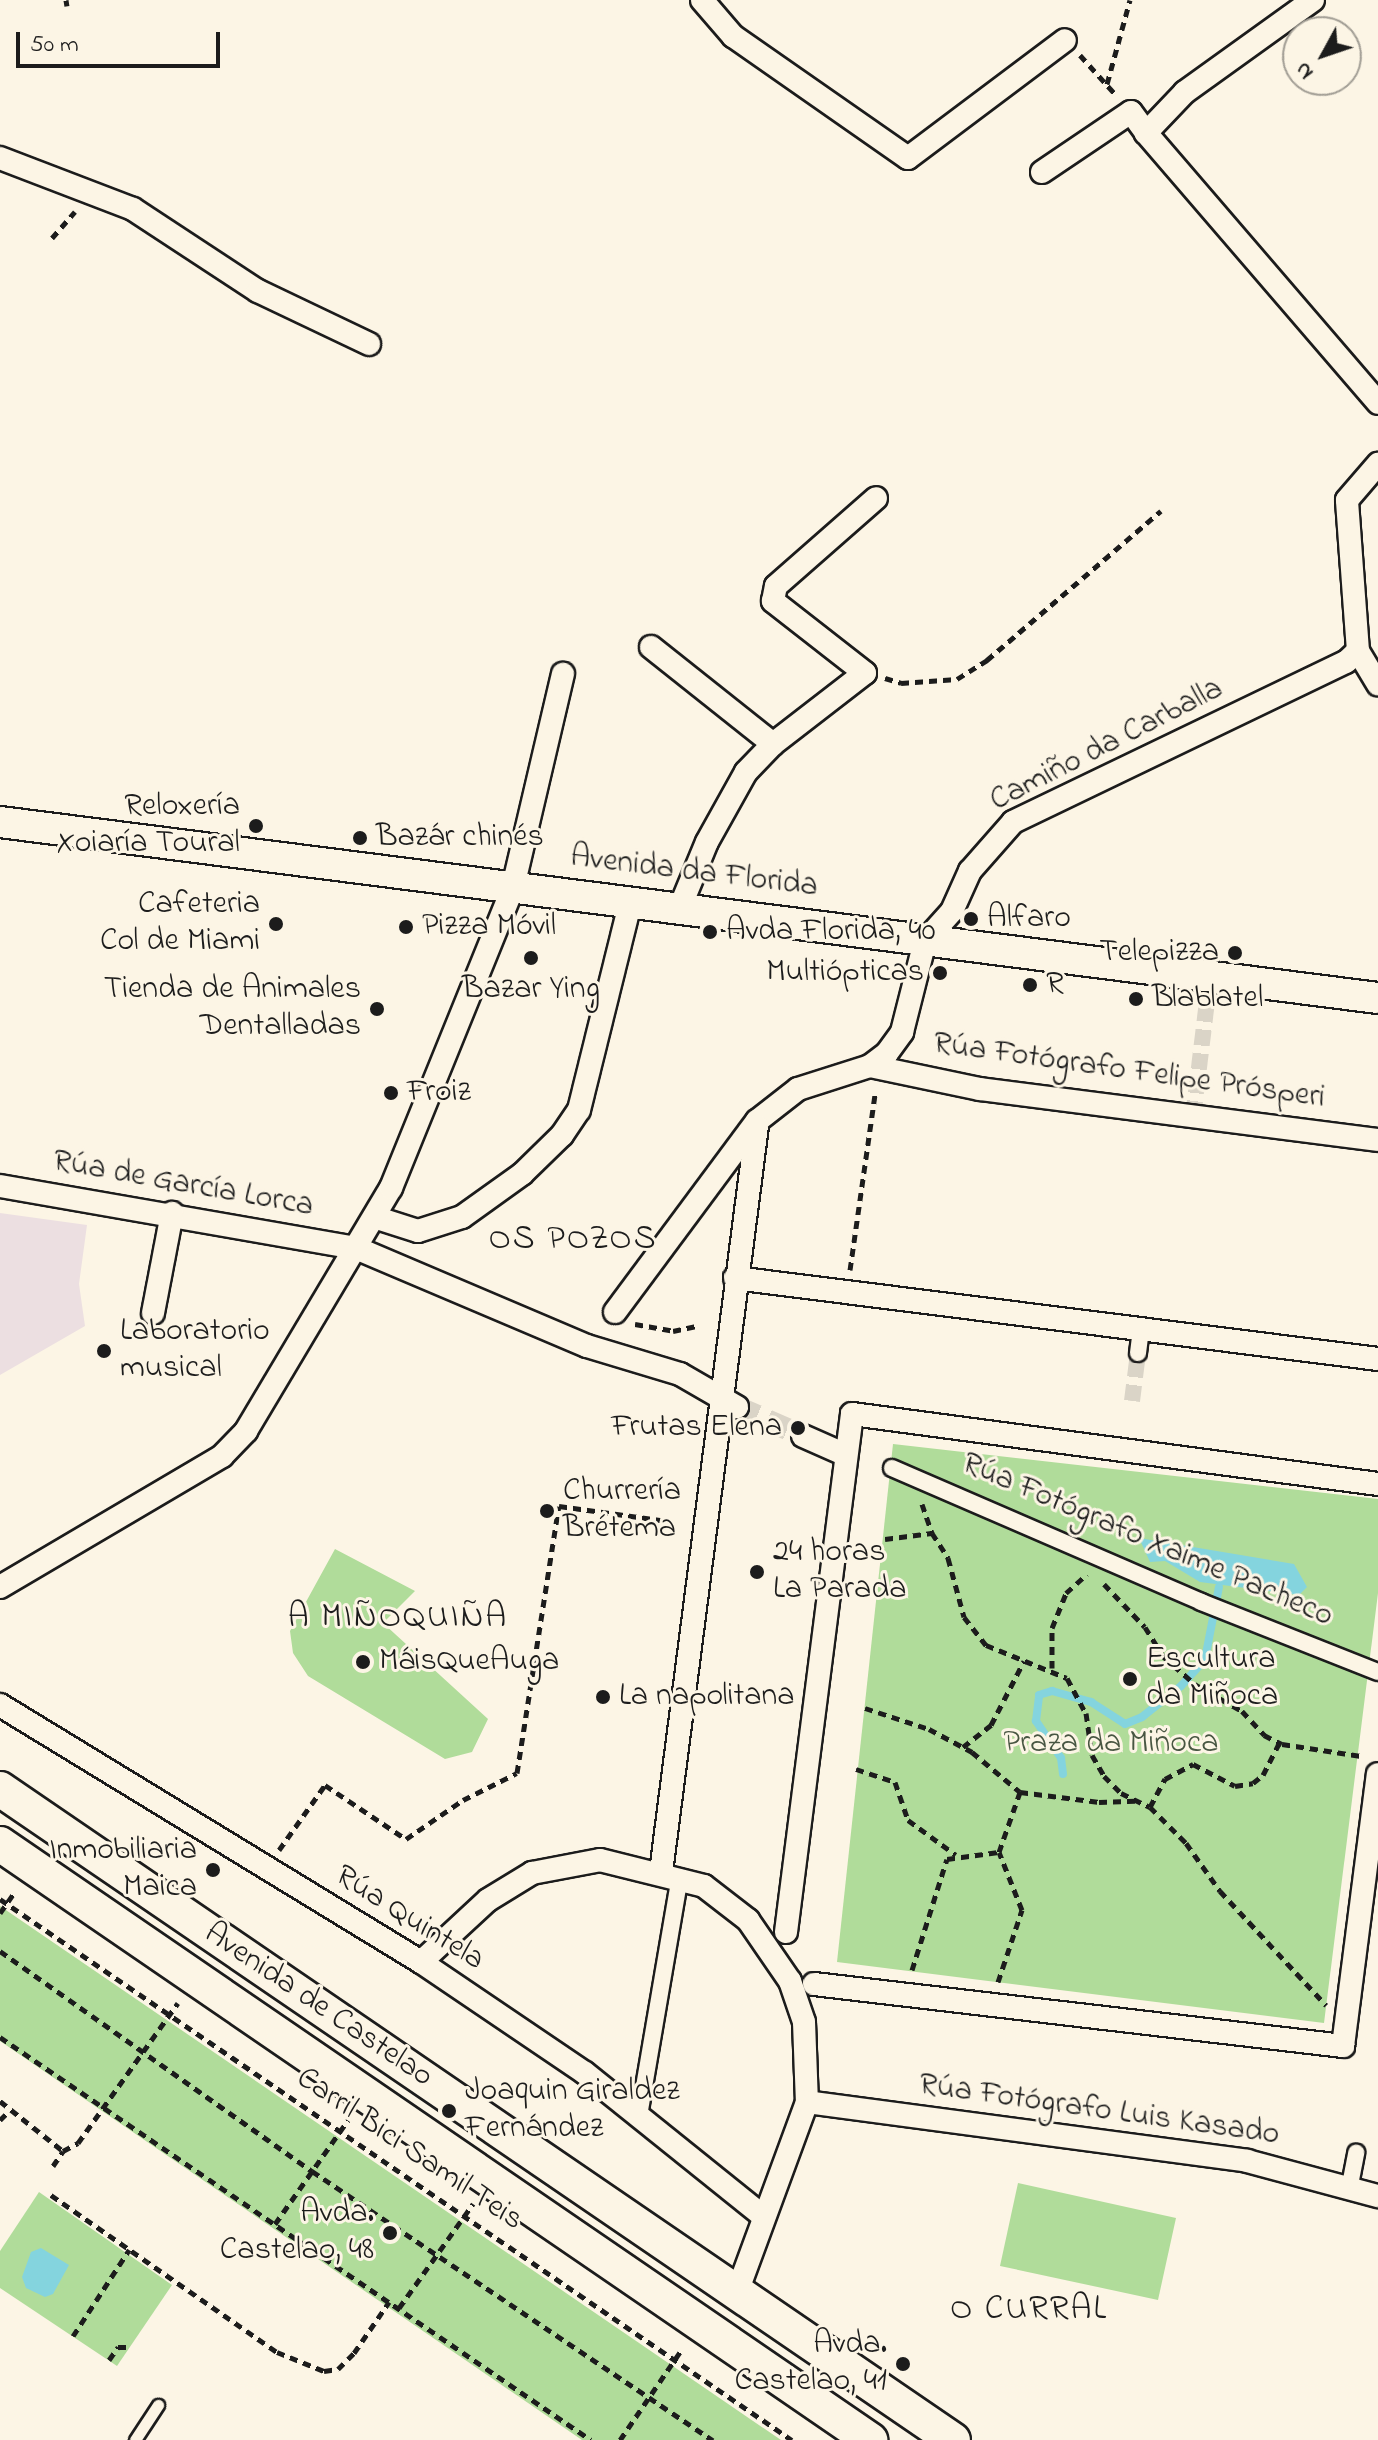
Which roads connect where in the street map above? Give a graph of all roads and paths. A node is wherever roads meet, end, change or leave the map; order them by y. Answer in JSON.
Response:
{"nodes":[{"id":1,"x":702,"y":0,"type":"edge"},
{"id":2,"x":1130,"y":0,"type":"edge"},
{"id":3,"x":1313,"y":0,"type":"edge"},
{"id":4,"x":1065,"y":40,"type":"joint"},
{"id":5,"x":1146,"y":133,"type":"junction"},
{"id":6,"x":0,"y":158,"type":"edge"},
{"id":7,"x":1042,"y":172,"type":"dead end"},
{"id":8,"x":369,"y":344,"type":"dead end"},
{"id":9,"x":1378,"y":403,"type":"edge"},
{"id":10,"x":1378,"y":464,"type":"edge"},
{"id":11,"x":876,"y":498,"type":"dead end"},
{"id":12,"x":1161,"y":511,"type":"dead end"},
{"id":13,"x":651,"y":647,"type":"dead end"},
{"id":14,"x":1358,"y":651,"type":"junction"},
{"id":15,"x":865,"y":673,"type":"junction"},
{"id":16,"x":563,"y":674,"type":"dead end"},
{"id":17,"x":1378,"y":684,"type":"edge"},
{"id":18,"x":773,"y":744,"type":"junction"},
{"id":19,"x":0,"y":822,"type":"edge"},
{"id":20,"x":513,"y":887,"type":"junction"},
{"id":21,"x":631,"y":900,"type":"junction"},
{"id":22,"x":681,"y":905,"type":"junction"},
{"id":23,"x":925,"y":941,"type":"junction"},
{"id":24,"x":1378,"y":998,"type":"edge"},
{"id":25,"x":870,"y":1066,"type":"junction"},
{"id":26,"x":875,"y":1094,"type":"dead end"},
{"id":27,"x":757,"y":1121,"type":"junction"},
{"id":28,"x":1378,"y":1140,"type":"edge"},
{"id":29,"x":0,"y":1186,"type":"edge"},
{"id":30,"x":172,"y":1213,"type":"junction"},
{"id":31,"x":374,"y":1217,"type":"junction"},
{"id":32,"x":356,"y":1248,"type":"junction"},
{"id":33,"x":850,"y":1270,"type":"dead end"},
{"id":34,"x":735,"y":1278,"type":"junction"},
{"id":35,"x":615,"y":1312,"type":"dead end"},
{"id":36,"x":153,"y":1313,"type":"dead end"},
{"id":37,"x":696,"y":1326,"type":"dead end"},
{"id":38,"x":642,"y":1329,"type":"dead end"},
{"id":39,"x":1141,"y":1329,"type":"junction"},
{"id":40,"x":1138,"y":1353,"type":"tunnel mouth"},
{"id":41,"x":1378,"y":1359,"type":"edge"},
{"id":42,"x":729,"y":1402,"type":"junction"},
{"id":43,"x":803,"y":1436,"type":"tunnel mouth"},
{"id":44,"x":846,"y":1455,"type":"junction"},
{"id":45,"x":892,"y":1468,"type":"dead end"},
{"id":46,"x":1378,"y":1484,"type":"edge"},
{"id":47,"x":918,"y":1493,"type":"dead end"},
{"id":48,"x":660,"y":1520,"type":"dead end"},
{"id":49,"x":932,"y":1533,"type":"junction"},
{"id":50,"x":885,"y":1539,"type":"dead end"},
{"id":51,"x":1097,"y":1562,"type":"junction"},
{"id":52,"x":0,"y":1587,"type":"edge"},
{"id":53,"x":1024,"y":1661,"type":"junction"},
{"id":54,"x":1052,"y":1668,"type":"junction"},
{"id":55,"x":1378,"y":1672,"type":"edge"},
{"id":56,"x":0,"y":1705,"type":"edge"},
{"id":57,"x":865,"y":1708,"type":"dead end"},
{"id":58,"x":1279,"y":1743,"type":"junction"},
{"id":59,"x":963,"y":1747,"type":"junction"},
{"id":60,"x":1361,"y":1756,"type":"dead end"},
{"id":61,"x":856,"y":1769,"type":"dead end"},
{"id":62,"x":1378,"y":1774,"type":"edge"},
{"id":63,"x":0,"y":1789,"type":"edge"},
{"id":64,"x":1020,"y":1792,"type":"junction"},
{"id":65,"x":1136,"y":1801,"type":"junction"},
{"id":66,"x":1150,"y":1807,"type":"junction"},
{"id":67,"x":0,"y":1844,"type":"edge"},
{"id":68,"x":279,"y":1851,"type":"dead end"},
{"id":69,"x":999,"y":1852,"type":"junction"},
{"id":70,"x":957,"y":1855,"type":"junction"},
{"id":71,"x":670,"y":1874,"type":"junction"},
{"id":72,"x":14,"y":1893,"type":"dead end"},
{"id":73,"x":0,"y":1899,"type":"edge"},
{"id":74,"x":7,"y":1904,"type":"junction"},
{"id":75,"x":0,"y":1913,"type":"edge"},
{"id":76,"x":786,"y":1932,"type":"dead end"},
{"id":77,"x":0,"y":1951,"type":"edge"},
{"id":78,"x":421,"y":1962,"type":"junction"},
{"id":79,"x":912,"y":1970,"type":"dead end"},
{"id":80,"x":998,"y":1982,"type":"dead end"},
{"id":81,"x":814,"y":1984,"type":"dead end"},
{"id":82,"x":178,"y":2003,"type":"dead end"},
{"id":83,"x":1326,"y":2005,"type":"dead end"},
{"id":84,"x":170,"y":2014,"type":"junction"},
{"id":85,"x":206,"y":2023,"type":"dead end"},
{"id":86,"x":198,"y":2034,"type":"junction"},
{"id":87,"x":0,"y":2037,"type":"edge"},
{"id":88,"x":143,"y":2052,"type":"junction"},
{"id":89,"x":0,"y":2101,"type":"edge"},
{"id":90,"x":807,"y":2102,"type":"junction"},
{"id":91,"x":104,"y":2107,"type":"junction"},
{"id":92,"x":8,"y":2112,"type":"junction"},
{"id":93,"x":639,"y":2116,"type":"junction"},
{"id":94,"x":0,"y":2120,"type":"edge"},
{"id":95,"x":348,"y":2120,"type":"dead end"},
{"id":96,"x":340,"y":2132,"type":"junction"},
{"id":97,"x":63,"y":2151,"type":"junction"},
{"id":98,"x":1356,"y":2153,"type":"dead end"},
{"id":99,"x":53,"y":2166,"type":"dead end"},
{"id":100,"x":312,"y":2171,"type":"junction"},
{"id":101,"x":1350,"y":2185,"type":"junction"},
{"id":102,"x":51,"y":2195,"type":"dead end"},
{"id":103,"x":1378,"y":2196,"type":"edge"},
{"id":104,"x":473,"y":2204,"type":"dead end"},
{"id":105,"x":464,"y":2216,"type":"junction"},
{"id":106,"x":763,"y":2216,"type":"junction"},
{"id":107,"x":275,"y":2224,"type":"junction"},
{"id":108,"x":129,"y":2250,"type":"junction"},
{"id":109,"x":437,"y":2254,"type":"junction"},
{"id":110,"x":737,"y":2292,"type":"junction"},
{"id":111,"x":389,"y":2302,"type":"junction"},
{"id":112,"x":399,"y":2308,"type":"junction"},
{"id":113,"x":73,"y":2336,"type":"dead end"},
{"id":114,"x":127,"y":2347,"type":"dead end"},
{"id":115,"x":682,"y":2349,"type":"dead end"},
{"id":116,"x":109,"y":2360,"type":"dead end"},
{"id":117,"x":675,"y":2360,"type":"junction"},
{"id":118,"x":649,"y":2398,"type":"junction"},
{"id":119,"x":158,"y":2405,"type":"dead end"},
{"id":120,"x":135,"y":2440,"type":"edge"},
{"id":121,"x":591,"y":2440,"type":"edge"},
{"id":122,"x":620,"y":2440,"type":"edge"},
{"id":123,"x":713,"y":2440,"type":"edge"},
{"id":124,"x":792,"y":2440,"type":"edge"},
{"id":125,"x":870,"y":2440,"type":"edge"},
{"id":126,"x":953,"y":2440,"type":"edge"}],
"edges":[{"from":1,"to":4,"type":"street"},
{"from":2,"to":4,"type":"path"},
{"from":3,"to":5,"type":"street"},
{"from":5,"to":7,"type":"street"},
{"from":5,"to":9,"type":"street"},
{"from":6,"to":8,"type":"street"},
{"from":10,"to":14,"type":"street"},
{"from":11,"to":15,"type":"street"},
{"from":12,"to":15,"type":"path"},
{"from":13,"to":18,"type":"street"},
{"from":14,"to":17,"type":"street"},
{"from":14,"to":23,"type":"street","name":"Camiño da Carballa"},
{"from":15,"to":18,"type":"street"},
{"from":16,"to":20,"type":"street"},
{"from":18,"to":22,"type":"street"},
{"from":19,"to":20,"type":"main road","name":"Avenida da Florida"},
{"from":20,"to":21,"type":"main road","name":"Avenida da Florida"},
{"from":20,"to":31,"type":"street"},
{"from":21,"to":22,"type":"main road","name":"Avenida da Florida"},
{"from":21,"to":31,"type":"street"},
{"from":22,"to":23,"type":"main road","name":"Avenida da Florida"},
{"from":23,"to":24,"type":"main road","name":"Avenida da Florida"},
{"from":23,"to":25,"type":"street"},
{"from":25,"to":27,"type":"street"},
{"from":25,"to":28,"type":"street","name":"Rúa Fotógrafo Felipe Prósperi"},
{"from":26,"to":33,"type":"path"},
{"from":27,"to":34,"type":"street"},
{"from":27,"to":35,"type":"street"},
{"from":29,"to":30,"type":"street","name":"Rúa de García Lorca"},
{"from":30,"to":32,"type":"street","name":"Rúa de García Lorca"},
{"from":30,"to":36,"type":"street"},
{"from":31,"to":32,"type":"street"},
{"from":32,"to":42,"type":"street"},
{"from":32,"to":52,"type":"street"},
{"from":34,"to":39,"type":"street"},
{"from":34,"to":42,"type":"street"},
{"from":37,"to":38,"type":"path"},
{"from":39,"to":40,"type":"street"},
{"from":39,"to":41,"type":"street"},
{"from":42,"to":71,"type":"street"},
{"from":43,"to":44,"type":"street"},
{"from":44,"to":46,"type":"street"},
{"from":44,"to":76,"type":"street"},
{"from":45,"to":51,"type":"street","name":"Rúa Fotógrafo Xaime Pacheco"},
{"from":47,"to":49,"type":"path"},
{"from":48,"to":68,"type":"path"},
{"from":49,"to":50,"type":"path"},
{"from":49,"to":53,"type":"path"},
{"from":51,"to":54,"type":"path"},
{"from":51,"to":55,"type":"street","name":"Rúa Fotógrafo Xaime Pacheco"},
{"from":51,"to":58,"type":"path"},
{"from":53,"to":54,"type":"path"},
{"from":53,"to":59,"type":"path"},
{"from":54,"to":65,"type":"path"},
{"from":56,"to":78,"type":"street","name":"Rúa Quintela"},
{"from":57,"to":59,"type":"path"},
{"from":58,"to":60,"type":"path"},
{"from":58,"to":66,"type":"path"},
{"from":59,"to":64,"type":"path"},
{"from":61,"to":70,"type":"path"},
{"from":62,"to":81,"type":"street"},
{"from":63,"to":110,"type":"main road","name":"Avenida de Castelao"},
{"from":64,"to":65,"type":"path"},
{"from":64,"to":69,"type":"path"},
{"from":65,"to":66,"type":"path"},
{"from":66,"to":83,"type":"path"},
{"from":67,"to":125,"type":"main road","name":"Avenida de Castelao"},
{"from":69,"to":70,"type":"path"},
{"from":69,"to":80,"type":"path"},
{"from":70,"to":79,"type":"path"},
{"from":71,"to":78,"type":"street"},
{"from":71,"to":90,"type":"street"},
{"from":71,"to":93,"type":"street"},
{"from":72,"to":74,"type":"path"},
{"from":73,"to":74,"type":"path","name":"Carril Bici Samil Teis"},
{"from":74,"to":75,"type":"path"},
{"from":74,"to":84,"type":"path","name":"Carril Bici Samil Teis"},
{"from":77,"to":88,"type":"path"},
{"from":78,"to":93,"type":"street","name":"Rúa Quintela"},
{"from":82,"to":84,"type":"path"},
{"from":84,"to":86,"type":"path","name":"Carril Bici Samil Teis"},
{"from":84,"to":88,"type":"path"},
{"from":85,"to":86,"type":"path"},
{"from":86,"to":96,"type":"path","name":"Carril Bici Samil Teis"},
{"from":87,"to":91,"type":"path"},
{"from":88,"to":91,"type":"path"},
{"from":88,"to":100,"type":"path"},
{"from":89,"to":92,"type":"path"},
{"from":90,"to":101,"type":"street","name":"Rúa Fotógrafo Luis Kasado"},
{"from":90,"to":106,"type":"street"},
{"from":91,"to":97,"type":"path"},
{"from":91,"to":107,"type":"path"},
{"from":92,"to":94,"type":"path"},
{"from":92,"to":97,"type":"path"},
{"from":93,"to":106,"type":"street","name":"Rúa Quintela"},
{"from":95,"to":96,"type":"path"},
{"from":96,"to":100,"type":"path"},
{"from":96,"to":105,"type":"path","name":"Carril Bici Samil Teis"},
{"from":97,"to":99,"type":"path"},
{"from":98,"to":101,"type":"street"},
{"from":100,"to":107,"type":"path"},
{"from":100,"to":109,"type":"path"},
{"from":101,"to":103,"type":"street","name":"Rúa Fotógrafo Luis Kasado"},
{"from":102,"to":108,"type":"path"},
{"from":104,"to":105,"type":"path"},
{"from":105,"to":109,"type":"path"},
{"from":105,"to":117,"type":"path","name":"Carril Bici Samil Teis"},
{"from":106,"to":110,"type":"street"},
{"from":107,"to":111,"type":"path"},
{"from":108,"to":111,"type":"path"},
{"from":108,"to":113,"type":"path"},
{"from":109,"to":112,"type":"path"},
{"from":109,"to":118,"type":"path"},
{"from":110,"to":126,"type":"main road","name":"Avenida de Castelao"},
{"from":111,"to":112,"type":"path"},
{"from":112,"to":121,"type":"path"},
{"from":114,"to":116,"type":"path"},
{"from":115,"to":117,"type":"path"},
{"from":117,"to":118,"type":"path"},
{"from":117,"to":124,"type":"path","name":"Carril Bici Samil Teis"},
{"from":118,"to":122,"type":"path"},
{"from":118,"to":123,"type":"path"},
{"from":119,"to":120,"type":"lane"}]}
